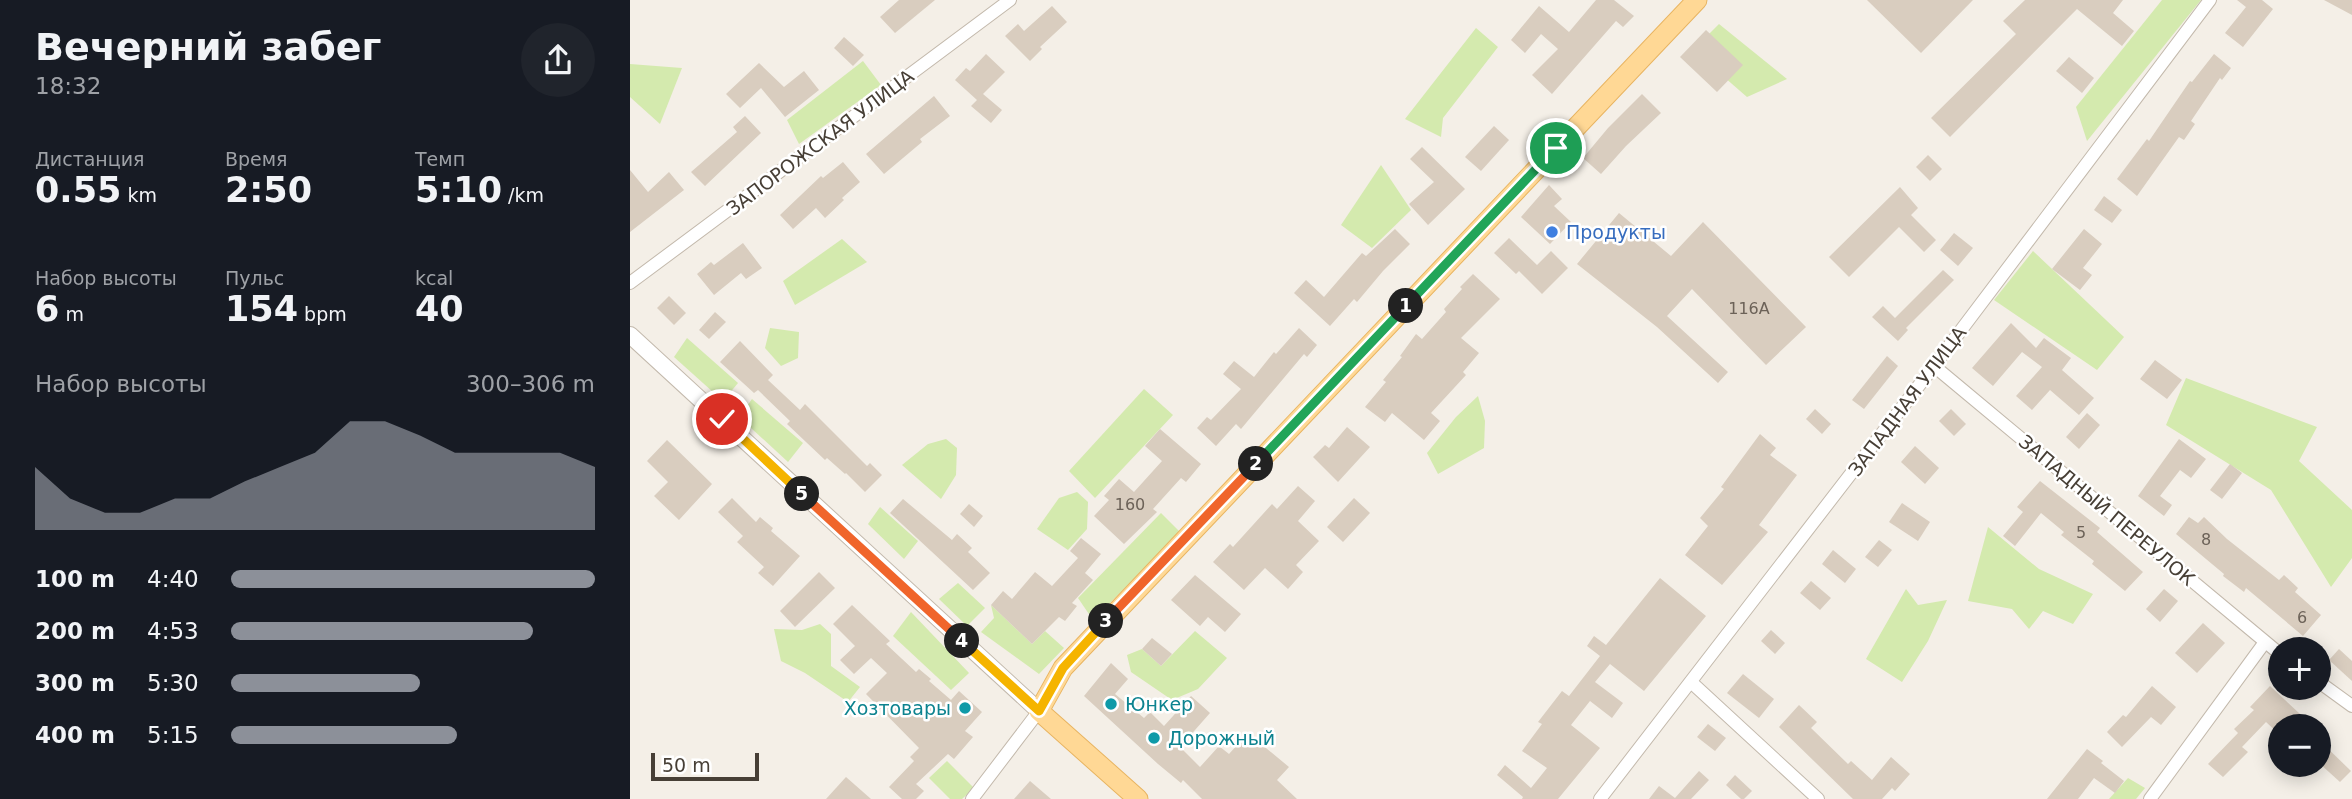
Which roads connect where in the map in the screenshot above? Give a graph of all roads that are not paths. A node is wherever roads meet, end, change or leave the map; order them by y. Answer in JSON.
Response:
{"nodes":[{"id":1,"x":1010,"y":0,"type":"edge"},
{"id":2,"x":1697,"y":0,"type":"edge"},
{"id":3,"x":2210,"y":0,"type":"edge"},
{"id":4,"x":630,"y":283,"type":"edge"},
{"id":5,"x":630,"y":335,"type":"edge"},
{"id":6,"x":1934,"y":366,"type":"junction"},
{"id":7,"x":2265,"y":642,"type":"junction"},
{"id":8,"x":2268,"y":644,"type":"edge"},
{"id":9,"x":1691,"y":682,"type":"junction"},
{"id":10,"x":2331,"y":691,"type":"edge"},
{"id":11,"x":2352,"y":706,"type":"edge"},
{"id":12,"x":1039,"y":711,"type":"junction"},
{"id":13,"x":972,"y":799,"type":"edge"},
{"id":14,"x":1138,"y":799,"type":"edge"},
{"id":15,"x":1600,"y":799,"type":"edge"},
{"id":16,"x":1818,"y":799,"type":"edge"},
{"id":17,"x":2150,"y":799,"type":"edge"}],
"edges":[{"from":1,"to":4,"type":"street","name":"ЗАПОРОЖСКАЯ УЛИЦА"},
{"from":2,"to":12,"type":"main road"},
{"from":3,"to":6,"type":"street","name":"ЗАПАДНАЯ УЛИЦА"},
{"from":5,"to":12,"type":"street"},
{"from":6,"to":7,"type":"street","name":"ЗАПАДНЫЙ ПЕРЕУЛОК"},
{"from":6,"to":9,"type":"street","name":"ЗАПАДНАЯ УЛИЦА"},
{"from":7,"to":8,"type":"street","name":"ЗАПАДНЫЙ ПЕРЕУЛОК"},
{"from":7,"to":17,"type":"street"},
{"from":9,"to":15,"type":"street","name":"ЗАПАДНАЯ УЛИЦА"},
{"from":9,"to":16,"type":"street"},
{"from":10,"to":11,"type":"street"},
{"from":12,"to":13,"type":"street"},
{"from":12,"to":14,"type":"main road"}]}
